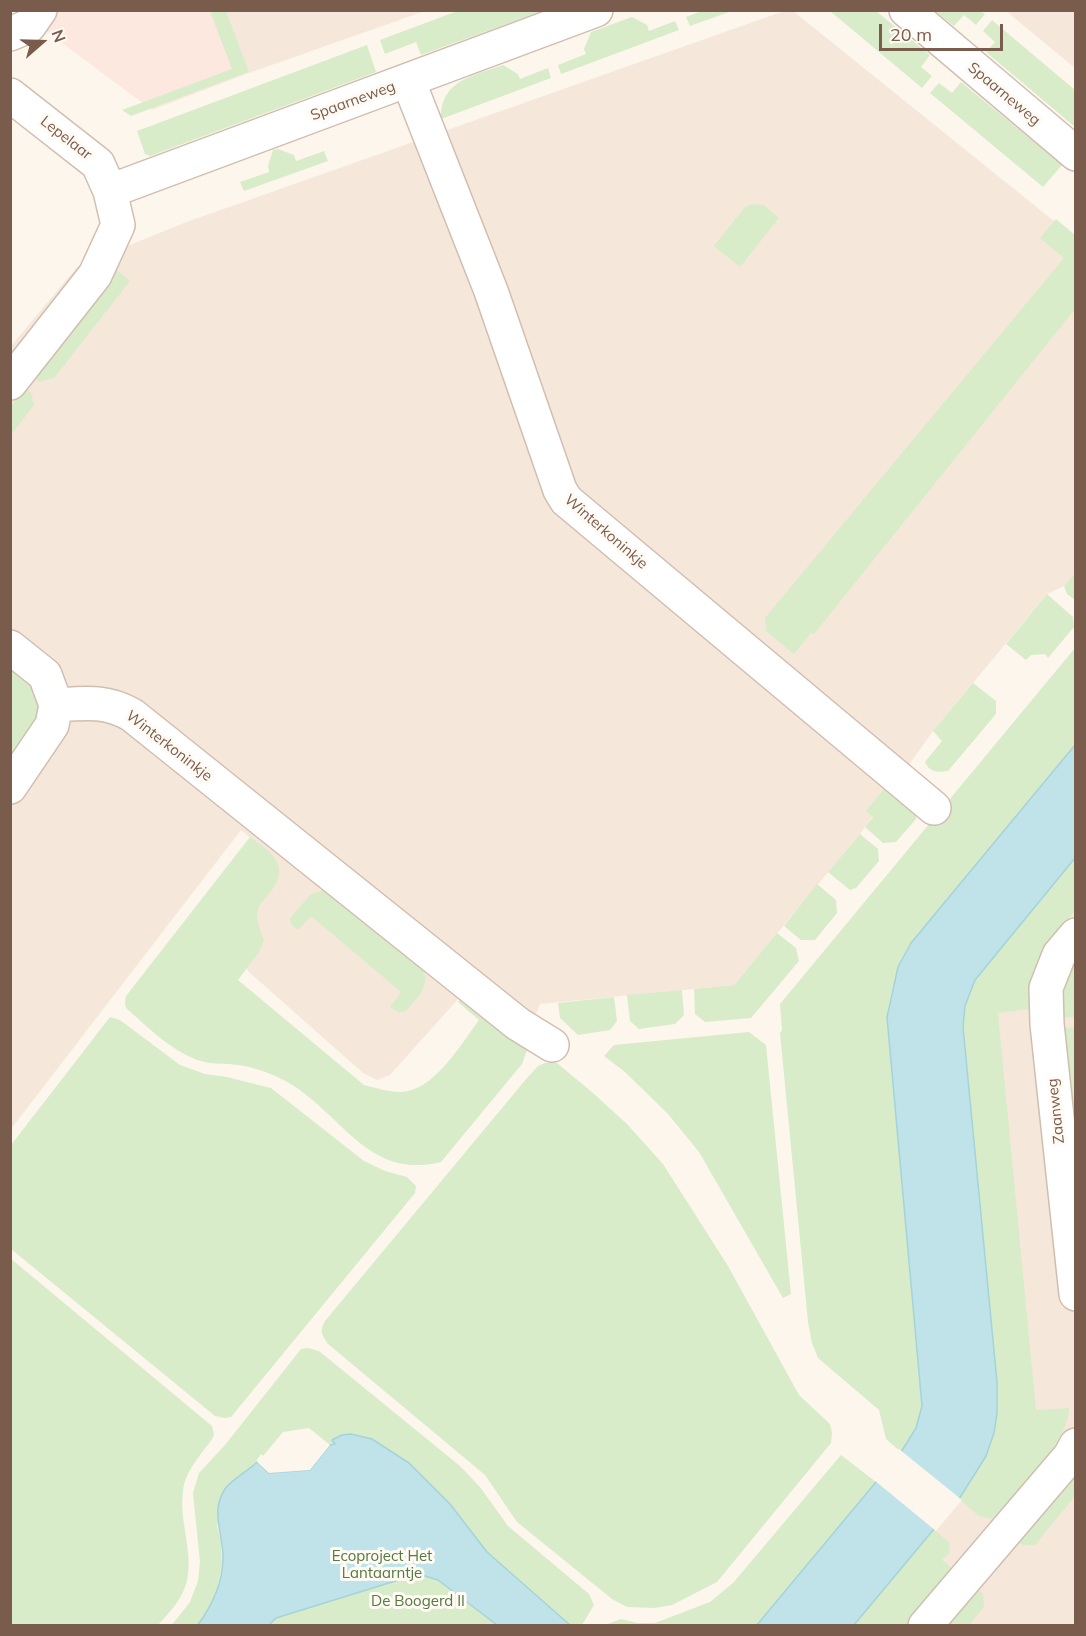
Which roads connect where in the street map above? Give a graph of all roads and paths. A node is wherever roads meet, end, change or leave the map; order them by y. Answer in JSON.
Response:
{"nodes":[{"id":1,"x":40,"y":10,"type":"edge"},
{"id":2,"x":596,"y":10,"type":"edge"},
{"id":3,"x":906,"y":10,"type":"edge"},
{"id":4,"x":10,"y":34,"type":"edge"},
{"id":5,"x":408,"y":80,"type":"junction"},
{"id":6,"x":10,"y":95,"type":"edge"},
{"id":7,"x":1076,"y":153,"type":"edge"},
{"id":8,"x":110,"y":191,"type":"junction"},
{"id":9,"x":10,"y":383,"type":"edge"},
{"id":10,"x":10,"y":647,"type":"edge"},
{"id":11,"x":56,"y":705,"type":"junction"},
{"id":12,"x":10,"y":787,"type":"edge"},
{"id":13,"x":934,"y":808,"type":"dead end"},
{"id":14,"x":1076,"y":935,"type":"edge"},
{"id":15,"x":552,"y":1045,"type":"dead end"},
{"id":16,"x":1073,"y":1244,"type":"edge"},
{"id":17,"x":1076,"y":1294,"type":"edge"},
{"id":18,"x":1076,"y":1445,"type":"edge"},
{"id":19,"x":925,"y":1626,"type":"edge"}],
"edges":[{"from":1,"to":4,"type":"street"},
{"from":2,"to":5,"type":"street","name":"Spaarneweg"},
{"from":3,"to":7,"type":"street","name":"Spaarneweg"},
{"from":5,"to":8,"type":"street","name":"Spaarneweg"},
{"from":5,"to":13,"type":"street","name":"Winterkoninkje"},
{"from":6,"to":8,"type":"street","name":"Lepelaar"},
{"from":8,"to":9,"type":"street"},
{"from":10,"to":11,"type":"street"},
{"from":11,"to":12,"type":"street"},
{"from":11,"to":15,"type":"street","name":"Winterkoninkje"},
{"from":14,"to":16,"type":"street","name":"Zaanweg"},
{"from":16,"to":17,"type":"street","name":"Zaanweg"},
{"from":18,"to":19,"type":"street"}]}
